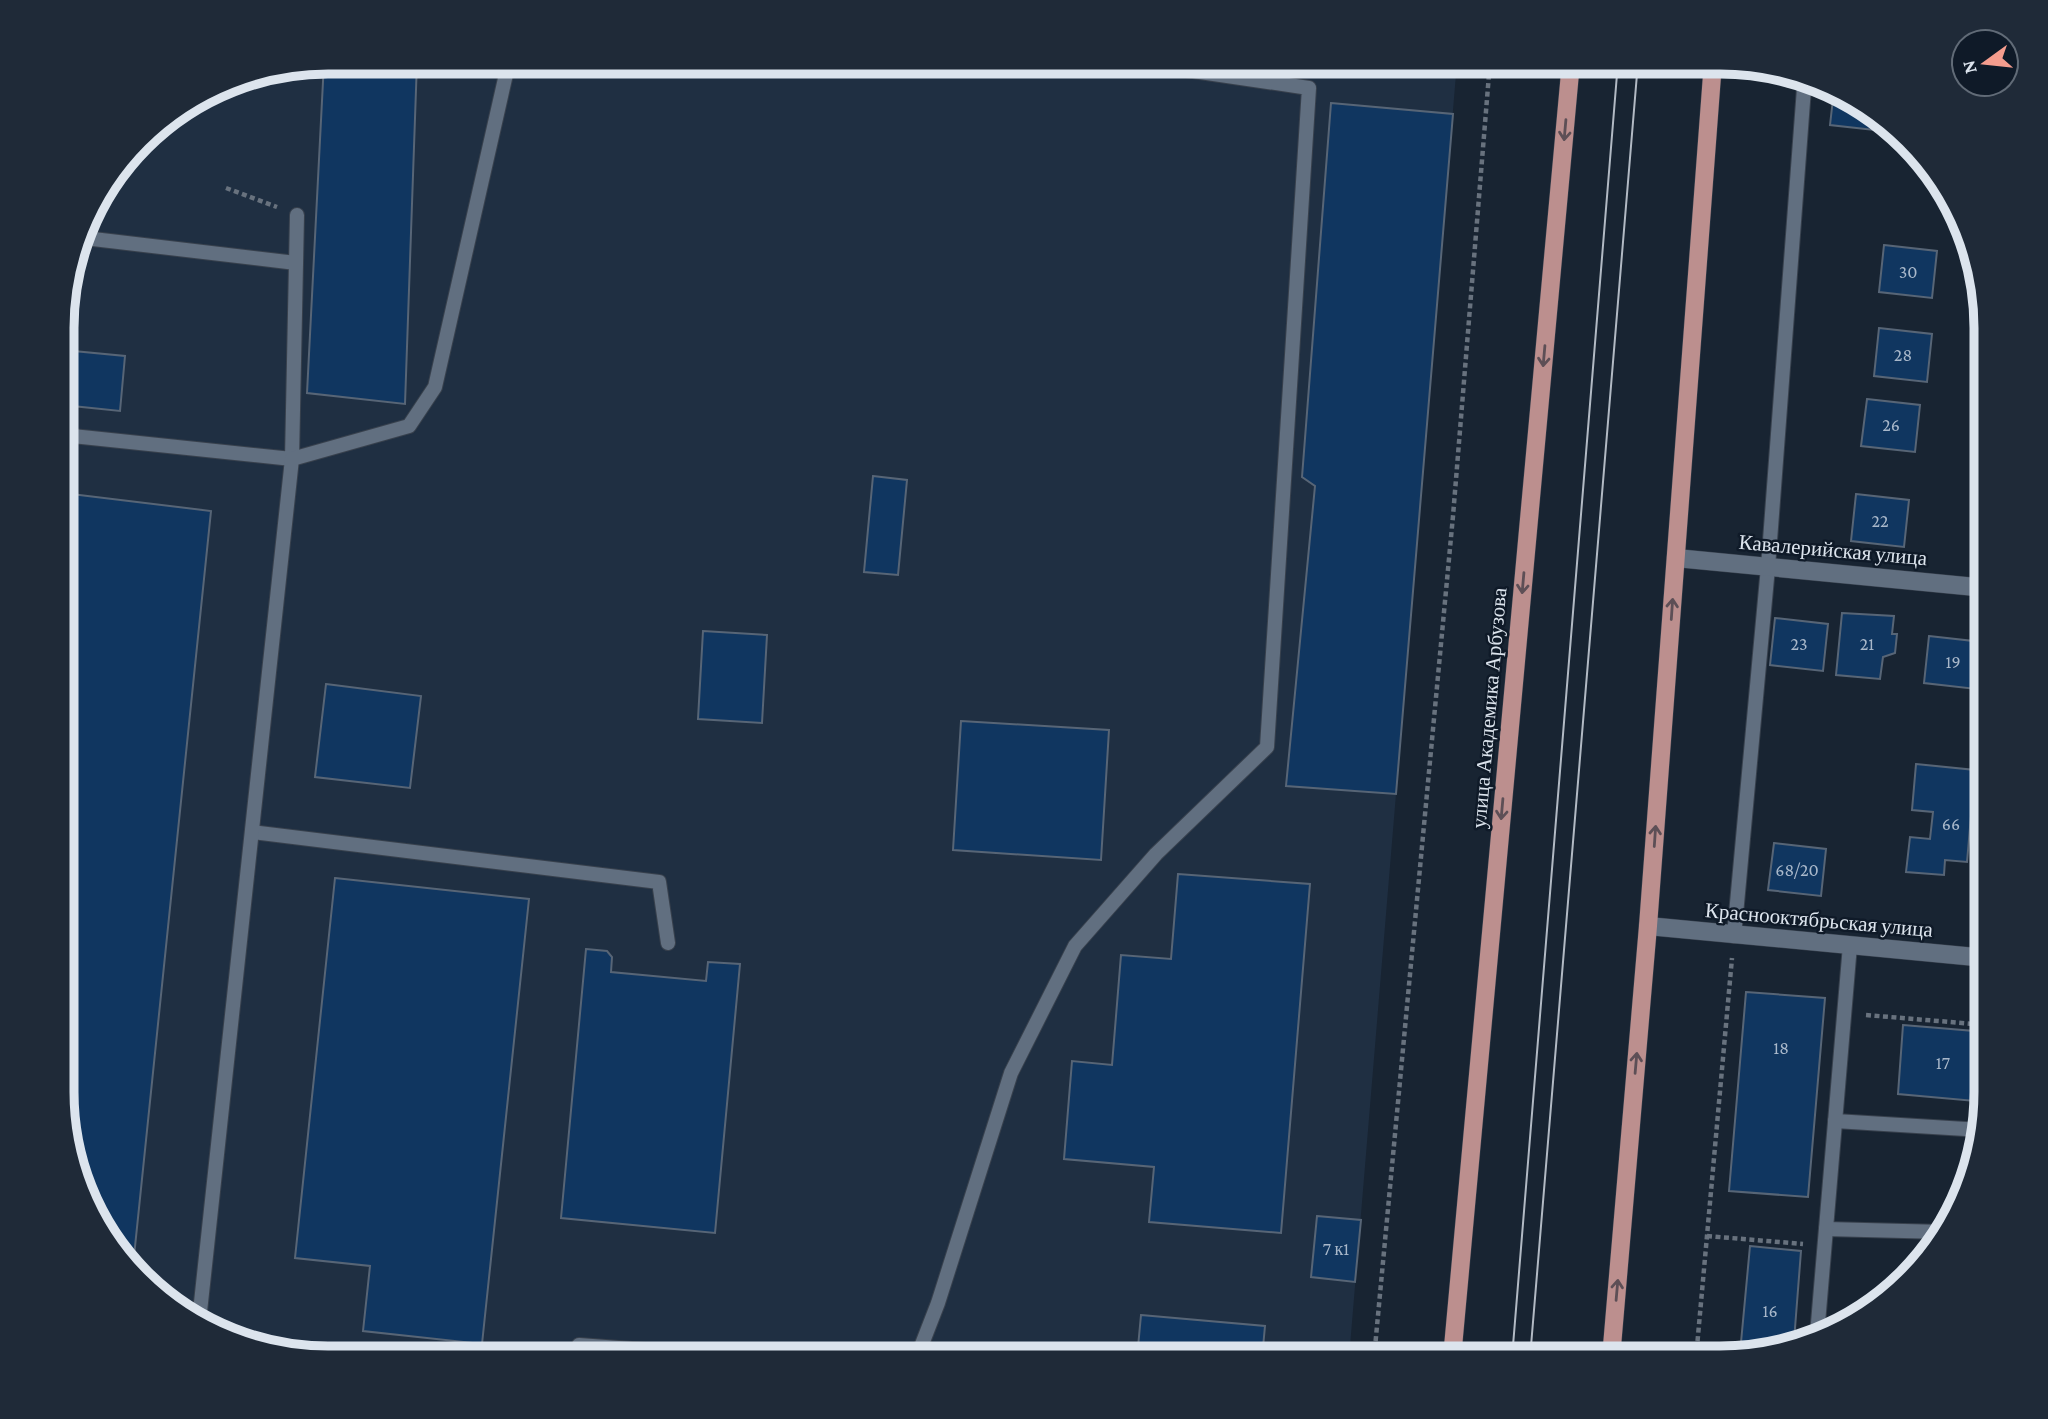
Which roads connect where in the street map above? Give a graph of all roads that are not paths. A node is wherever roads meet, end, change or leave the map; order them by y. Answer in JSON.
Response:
{"nodes":[{"id":1,"x":506,"y":74,"type":"edge"},
{"id":2,"x":1214,"y":74,"type":"edge"},
{"id":3,"x":1570,"y":74,"type":"edge"},
{"id":4,"x":1712,"y":74,"type":"edge"},
{"id":5,"x":1804,"y":88,"type":"edge"},
{"id":6,"x":297,"y":215,"type":"road end"},
{"id":7,"x":93,"y":239,"type":"dead end"},
{"id":8,"x":296,"y":263,"type":"junction"},
{"id":9,"x":74,"y":436,"type":"edge"},
{"id":10,"x":292,"y":459,"type":"junction"},
{"id":11,"x":1676,"y":558,"type":"junction"},
{"id":12,"x":1768,"y":567,"type":"junction"},
{"id":13,"x":1974,"y":587,"type":"edge"},
{"id":14,"x":252,"y":832,"type":"junction"},
{"id":15,"x":1648,"y":926,"type":"junction"},
{"id":16,"x":1734,"y":936,"type":"junction"},
{"id":17,"x":668,"y":943,"type":"dead end"},
{"id":18,"x":1850,"y":945,"type":"junction"},
{"id":19,"x":1974,"y":957,"type":"edge"},
{"id":20,"x":1835,"y":1121,"type":"junction"},
{"id":21,"x":1971,"y":1129,"type":"edge"},
{"id":22,"x":1826,"y":1229,"type":"junction"},
{"id":23,"x":1932,"y":1232,"type":"edge"},
{"id":24,"x":200,"y":1311,"type":"edge"},
{"id":25,"x":1818,"y":1326,"type":"edge"},
{"id":26,"x":921,"y":1346,"type":"edge"},
{"id":27,"x":1453,"y":1346,"type":"edge"},
{"id":28,"x":1612,"y":1346,"type":"edge"}],
"edges":[{"from":1,"to":10,"type":"lane"},
{"from":2,"to":26,"type":"lane"},
{"from":3,"to":27,"type":"main road","name":"улица Академика Арбузова","one_way":true},
{"from":4,"to":11,"type":"main road"},
{"from":5,"to":12,"type":"lane"},
{"from":6,"to":8,"type":"lane"},
{"from":7,"to":8,"type":"lane"},
{"from":8,"to":10,"type":"lane"},
{"from":9,"to":10,"type":"lane"},
{"from":10,"to":14,"type":"lane"},
{"from":11,"to":12,"type":"street","name":"Кавалерийская улица"},
{"from":15,"to":11,"type":"main road","one_way":true},
{"from":12,"to":13,"type":"street","name":"Кавалерийская улица"},
{"from":12,"to":16,"type":"lane"},
{"from":14,"to":17,"type":"lane"},
{"from":14,"to":24,"type":"lane"},
{"from":15,"to":16,"type":"street","name":"Краснооктябрьская улица"},
{"from":28,"to":15,"type":"main road","one_way":true},
{"from":16,"to":18,"type":"street","name":"Краснооктябрьская улица"},
{"from":18,"to":19,"type":"street","name":"Краснооктябрьская улица"},
{"from":18,"to":20,"type":"lane"},
{"from":20,"to":21,"type":"lane"},
{"from":20,"to":22,"type":"lane"},
{"from":22,"to":23,"type":"lane"},
{"from":22,"to":25,"type":"lane"}]}
